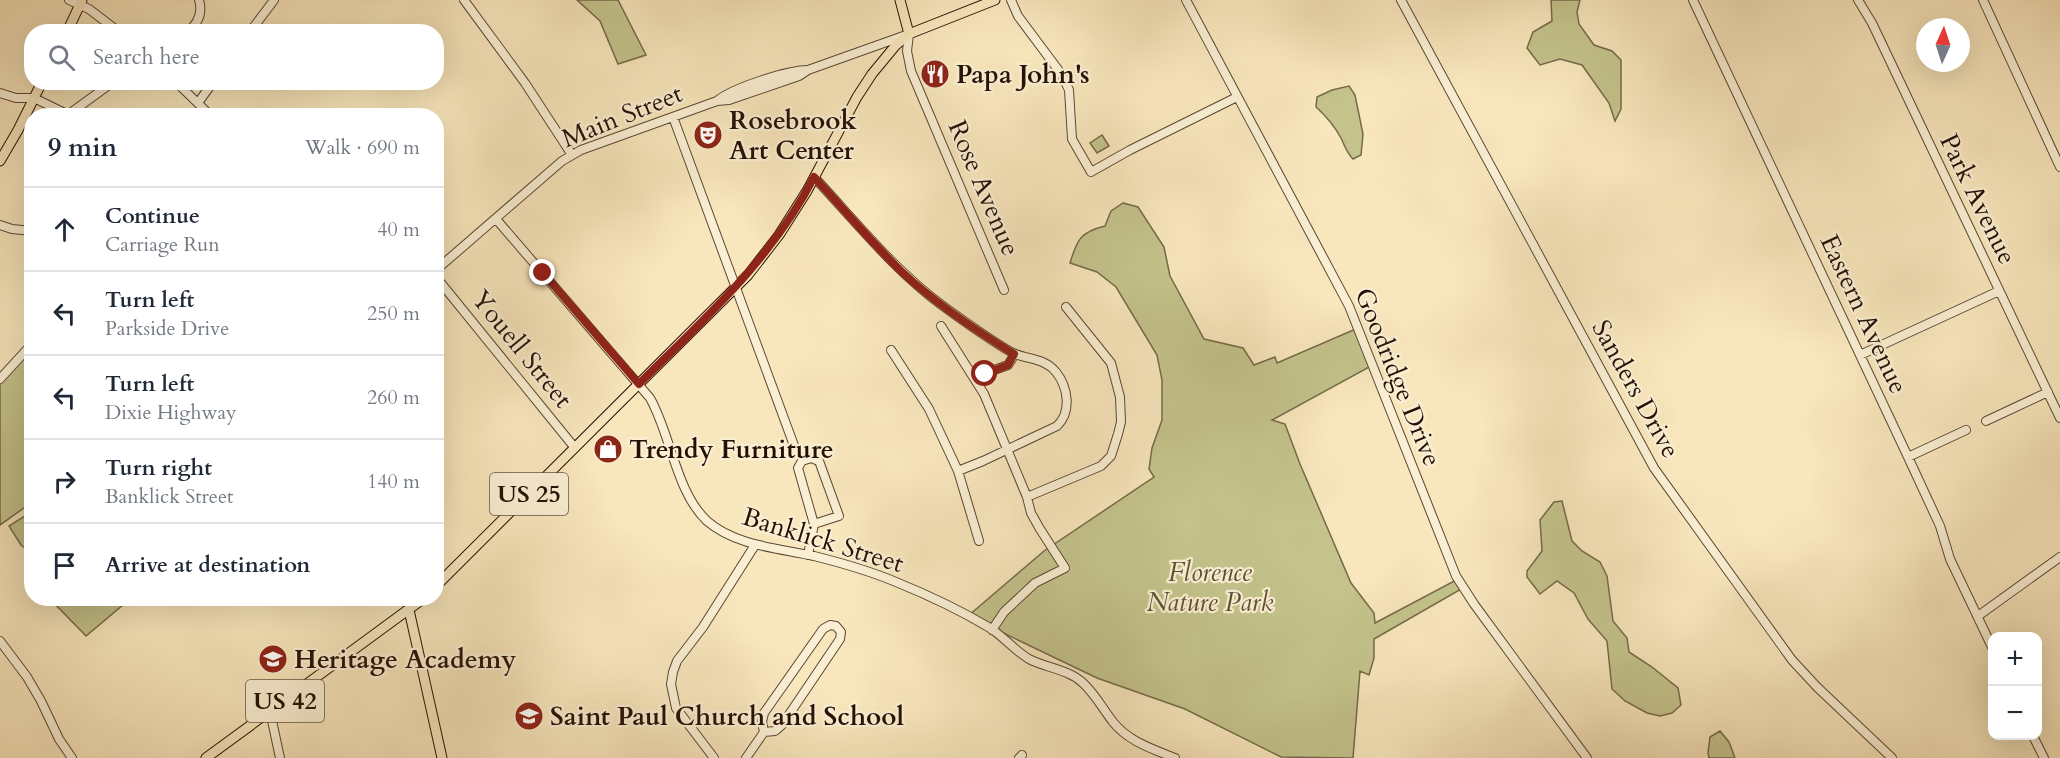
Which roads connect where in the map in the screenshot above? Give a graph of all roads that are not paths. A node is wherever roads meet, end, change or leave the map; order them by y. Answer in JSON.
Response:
{"nodes":[{"id":1,"x":69,"y":0,"type":"edge"},
{"id":2,"x":199,"y":0,"type":"edge"},
{"id":3,"x":274,"y":0,"type":"edge"},
{"id":4,"x":464,"y":0,"type":"edge"},
{"id":5,"x":900,"y":0,"type":"edge"},
{"id":6,"x":995,"y":0,"type":"edge"},
{"id":7,"x":1011,"y":0,"type":"edge"},
{"id":8,"x":1186,"y":0,"type":"edge"},
{"id":9,"x":1401,"y":0,"type":"edge"},
{"id":10,"x":1693,"y":0,"type":"edge"},
{"id":11,"x":1858,"y":0,"type":"edge"},
{"id":12,"x":1983,"y":0,"type":"edge"},
{"id":13,"x":81,"y":2,"type":"edge"},
{"id":14,"x":71,"y":24,"type":"edge"},
{"id":15,"x":109,"y":24,"type":"edge"},
{"id":16,"x":196,"y":24,"type":"edge"},
{"id":17,"x":256,"y":24,"type":"edge"},
{"id":18,"x":909,"y":34,"type":"junction"},
{"id":19,"x":38,"y":90,"type":"edge"},
{"id":20,"x":103,"y":90,"type":"edge"},
{"id":21,"x":184,"y":90,"type":"edge"},
{"id":22,"x":207,"y":90,"type":"edge"},
{"id":23,"x":0,"y":93,"type":"edge"},
{"id":24,"x":1238,"y":97,"type":"junction"},
{"id":25,"x":34,"y":98,"type":"junction"},
{"id":26,"x":198,"y":103,"type":"junction"},
{"id":27,"x":29,"y":108,"type":"edge"},
{"id":28,"x":55,"y":108,"type":"edge"},
{"id":29,"x":79,"y":108,"type":"edge"},
{"id":30,"x":203,"y":108,"type":"edge"},
{"id":31,"x":24,"y":117,"type":"edge"},
{"id":32,"x":673,"y":117,"type":"junction"},
{"id":33,"x":572,"y":155,"type":"junction"},
{"id":34,"x":0,"y":161,"type":"edge"},
{"id":35,"x":2060,"y":167,"type":"edge"},
{"id":36,"x":814,"y":177,"type":"junction"},
{"id":37,"x":496,"y":219,"type":"junction"},
{"id":38,"x":0,"y":225,"type":"edge"},
{"id":39,"x":24,"y":230,"type":"edge"},
{"id":40,"x":444,"y":263,"type":"edge"},
{"id":41,"x":444,"y":287,"type":"edge"},
{"id":42,"x":736,"y":287,"type":"junction"},
{"id":43,"x":1004,"y":290,"type":"dead end"},
{"id":44,"x":1999,"y":291,"type":"junction"},
{"id":45,"x":1066,"y":307,"type":"dead end"},
{"id":46,"x":941,"y":326,"type":"dead end"},
{"id":47,"x":891,"y":350,"type":"dead end"},
{"id":48,"x":24,"y":353,"type":"edge"},
{"id":49,"x":1014,"y":354,"type":"junction"},
{"id":50,"x":1860,"y":355,"type":"junction"},
{"id":51,"x":975,"y":377,"type":"junction"},
{"id":52,"x":0,"y":379,"type":"edge"},
{"id":53,"x":639,"y":384,"type":"junction"},
{"id":54,"x":2048,"y":392,"type":"junction"},
{"id":55,"x":2060,"y":418,"type":"edge"},
{"id":56,"x":1986,"y":421,"type":"dead end"},
{"id":57,"x":1966,"y":430,"type":"dead end"},
{"id":58,"x":575,"y":448,"type":"junction"},
{"id":59,"x":1006,"y":449,"type":"junction"},
{"id":60,"x":796,"y":451,"type":"dead end"},
{"id":61,"x":1908,"y":457,"type":"junction"},
{"id":62,"x":958,"y":471,"type":"junction"},
{"id":63,"x":1027,"y":497,"type":"junction"},
{"id":64,"x":814,"y":524,"type":"junction"},
{"id":65,"x":979,"y":541,"type":"dead end"},
{"id":66,"x":755,"y":545,"type":"junction"},
{"id":67,"x":808,"y":555,"type":"junction"},
{"id":68,"x":2060,"y":557,"type":"edge"},
{"id":69,"x":444,"y":578,"type":"edge"},
{"id":70,"x":409,"y":606,"type":"edge"},
{"id":71,"x":415,"y":606,"type":"edge"},
{"id":72,"x":410,"y":610,"type":"junction"},
{"id":73,"x":1978,"y":616,"type":"junction"},
{"id":74,"x":992,"y":630,"type":"junction"},
{"id":75,"x":1988,"y":638,"type":"edge"},
{"id":76,"x":0,"y":641,"type":"edge"},
{"id":77,"x":270,"y":711,"type":"junction"},
{"id":78,"x":764,"y":732,"type":"junction"},
{"id":79,"x":2035,"y":740,"type":"edge"},
{"id":80,"x":441,"y":757,"type":"edge"},
{"id":81,"x":72,"y":758,"type":"edge"},
{"id":82,"x":206,"y":758,"type":"edge"},
{"id":83,"x":280,"y":758,"type":"edge"},
{"id":84,"x":714,"y":758,"type":"edge"},
{"id":85,"x":746,"y":758,"type":"edge"},
{"id":86,"x":1175,"y":758,"type":"edge"},
{"id":87,"x":1587,"y":758,"type":"edge"},
{"id":88,"x":1892,"y":758,"type":"edge"},
{"id":89,"x":2044,"y":758,"type":"edge"}],
"edges":[{"from":1,"to":13,"type":"street"},
{"from":2,"to":16,"type":"street"},
{"from":3,"to":17,"type":"street"},
{"from":4,"to":33,"type":"street"},
{"from":5,"to":18,"type":"main road"},
{"from":6,"to":18,"type":"main road","number":"US 25"},
{"from":7,"to":24,"type":"street"},
{"from":8,"to":24,"type":"street","name":"Goodridge Drive"},
{"from":9,"to":88,"type":"street","name":"Sanders Drive"},
{"from":10,"to":50,"type":"street","name":"Eastern Avenue"},
{"from":11,"to":44,"type":"street","name":"Park Avenue"},
{"from":12,"to":35,"type":"street"},
{"from":13,"to":14,"type":"main road"},
{"from":13,"to":15,"type":"street"},
{"from":18,"to":32,"type":"street","name":"Main Street"},
{"from":18,"to":36,"type":"main road","number":"US 25"},
{"from":18,"to":43,"type":"street","name":"Rose Avenue"},
{"from":19,"to":25,"type":"main road"},
{"from":20,"to":29,"type":"street"},
{"from":21,"to":26,"type":"street"},
{"from":22,"to":26,"type":"street"},
{"from":23,"to":25,"type":"street"},
{"from":24,"to":87,"type":"street","name":"Goodridge Drive"},
{"from":25,"to":27,"type":"main road"},
{"from":25,"to":28,"type":"street"},
{"from":26,"to":30,"type":"street"},
{"from":31,"to":34,"type":"main road"},
{"from":32,"to":33,"type":"street","name":"Main Street"},
{"from":32,"to":42,"type":"street"},
{"from":33,"to":37,"type":"street","name":"Main Street"},
{"from":36,"to":42,"type":"main road","number":"US 25"},
{"from":36,"to":49,"type":"street"},
{"from":37,"to":40,"type":"street","name":"Main Street"},
{"from":37,"to":53,"type":"street","name":"Banklick Street"},
{"from":38,"to":39,"type":"street"},
{"from":41,"to":58,"type":"street","name":"Youell Street"},
{"from":42,"to":53,"type":"main road","number":"US 25"},
{"from":42,"to":60,"type":"street"},
{"from":44,"to":50,"type":"street"},
{"from":44,"to":54,"type":"street","name":"Park Avenue"},
{"from":45,"to":63,"type":"street"},
{"from":46,"to":51,"type":"street"},
{"from":47,"to":62,"type":"street"},
{"from":48,"to":52,"type":"street"},
{"from":49,"to":51,"type":"street"},
{"from":49,"to":59,"type":"street"},
{"from":50,"to":61,"type":"street","name":"Eastern Avenue"},
{"from":51,"to":59,"type":"street"},
{"from":53,"to":58,"type":"main road","number":"US 25"},
{"from":53,"to":66,"type":"street","name":"Banklick Street"},
{"from":54,"to":55,"type":"street","name":"Park Avenue"},
{"from":54,"to":56,"type":"street"},
{"from":57,"to":61,"type":"street"},
{"from":58,"to":69,"type":"main road","number":"US 25"},
{"from":59,"to":62,"type":"street"},
{"from":59,"to":63,"type":"street"},
{"from":61,"to":73,"type":"street","name":"Eastern Avenue"},
{"from":62,"to":65,"type":"street"},
{"from":63,"to":74,"type":"street"},
{"from":64,"to":64,"type":"street"},
{"from":64,"to":67,"type":"street"},
{"from":66,"to":67,"type":"street","name":"Banklick Street"},
{"from":66,"to":84,"type":"street"},
{"from":67,"to":74,"type":"street","name":"Banklick Street"},
{"from":68,"to":73,"type":"street"},
{"from":70,"to":72,"type":"street"},
{"from":71,"to":72,"type":"main road"},
{"from":72,"to":77,"type":"main road","number":"US 42"},
{"from":72,"to":80,"type":"main road"},
{"from":73,"to":75,"type":"street","name":"Eastern Avenue"},
{"from":74,"to":86,"type":"street","name":"Banklick Street"},
{"from":76,"to":81,"type":"street"},
{"from":77,"to":82,"type":"main road","number":"US 42"},
{"from":77,"to":83,"type":"street"},
{"from":78,"to":78,"type":"street"},
{"from":78,"to":85,"type":"street"},
{"from":79,"to":89,"type":"street"}]}
